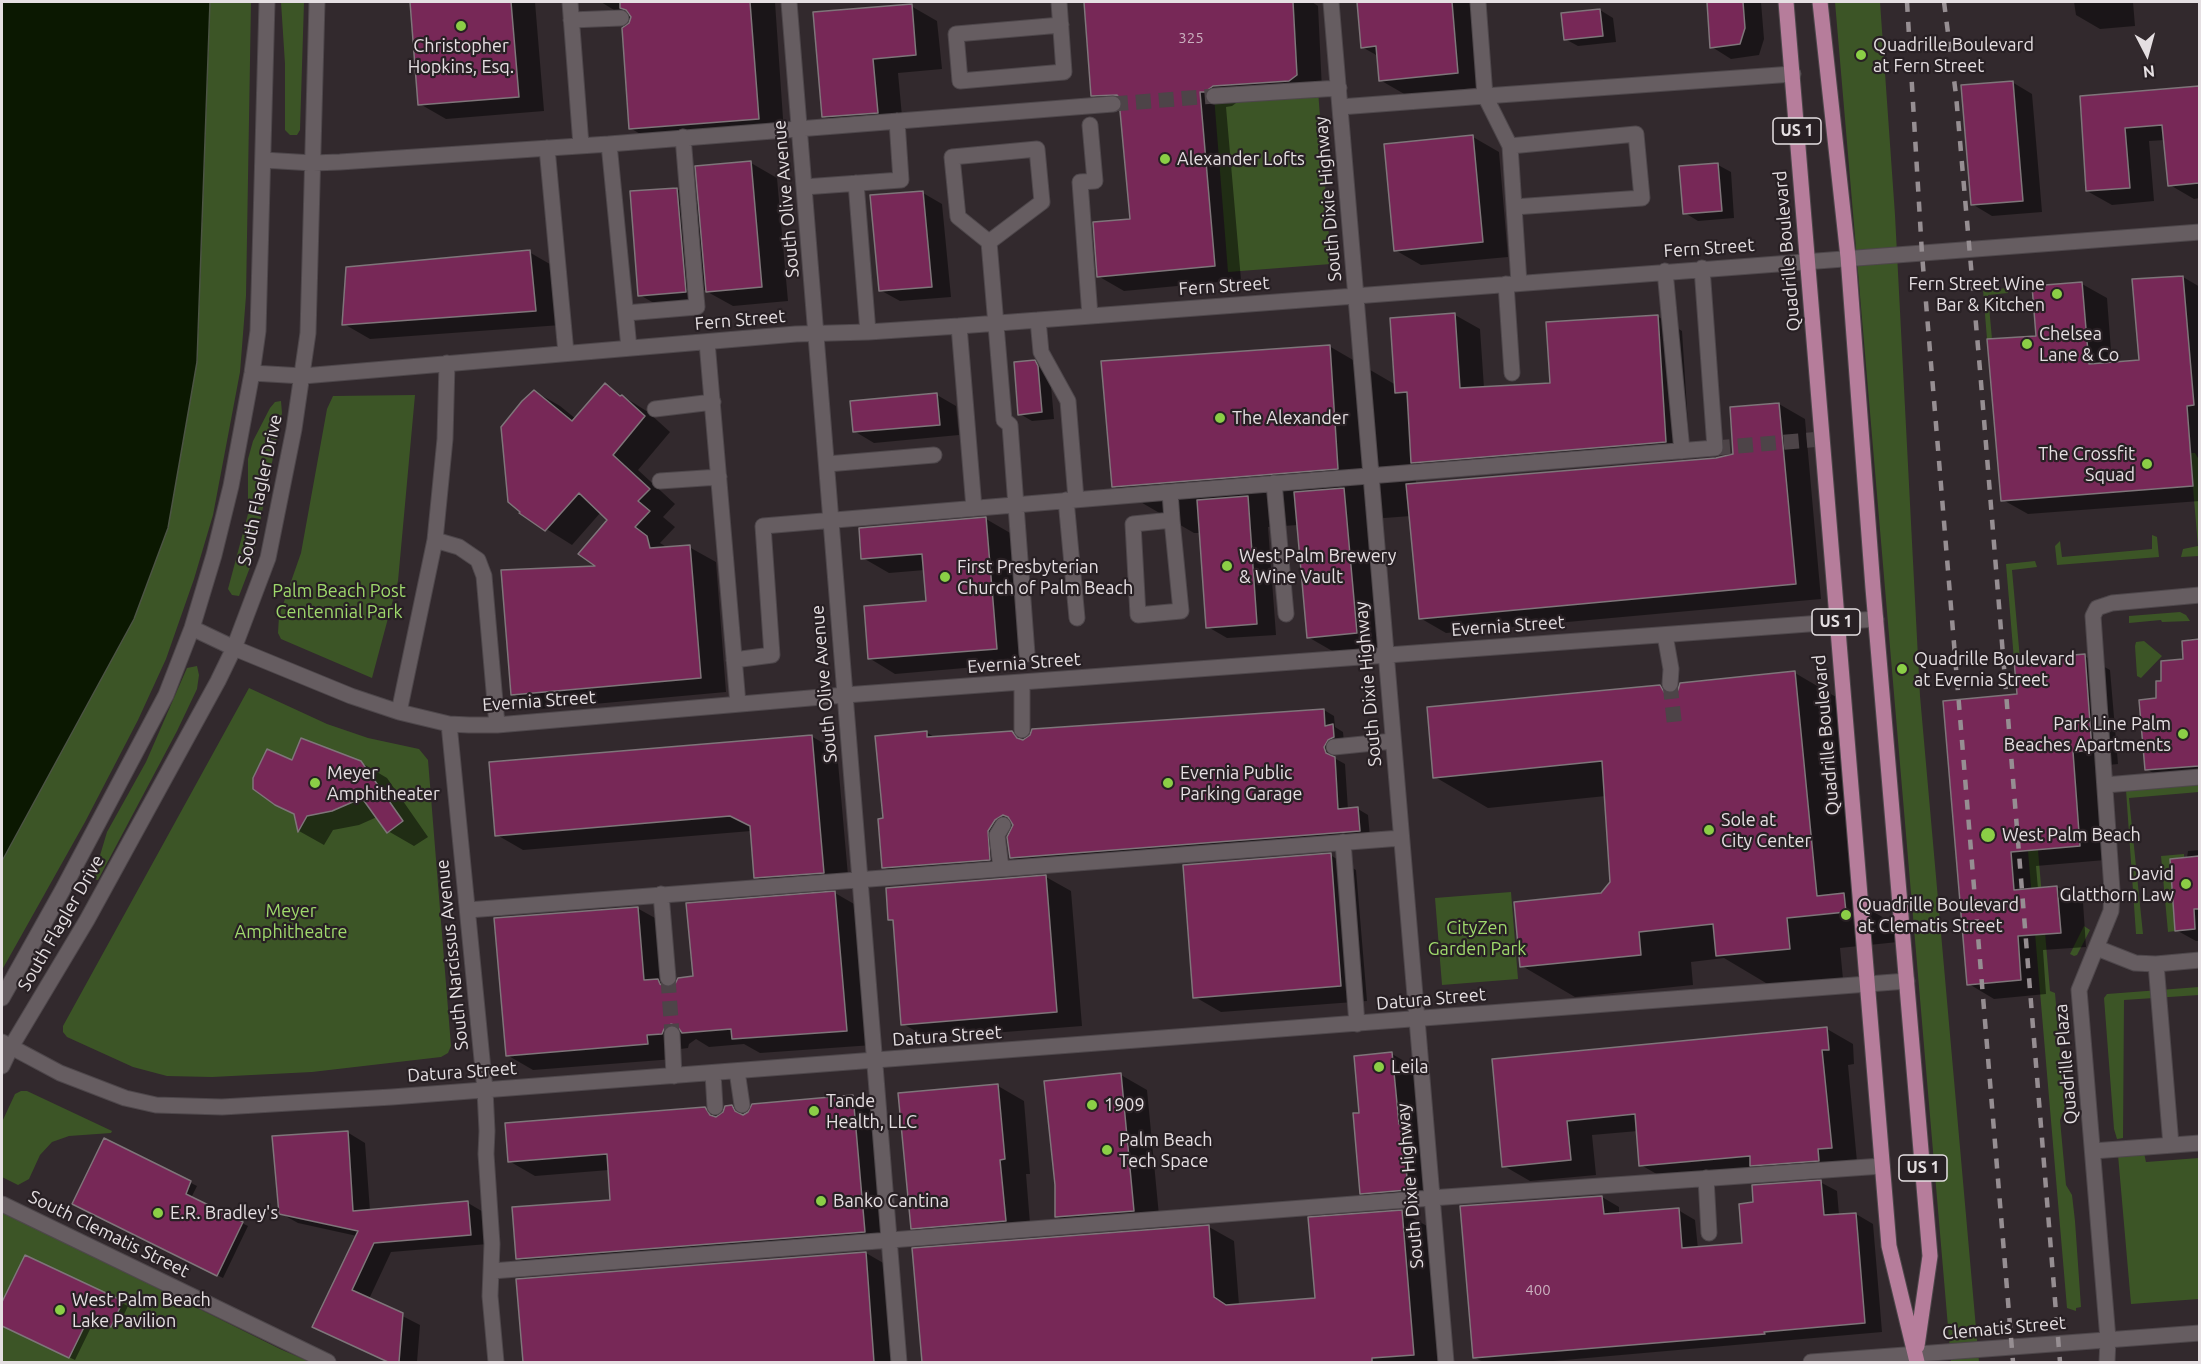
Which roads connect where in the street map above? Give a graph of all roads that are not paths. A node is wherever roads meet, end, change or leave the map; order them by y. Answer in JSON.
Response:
{"nodes":[{"id":1,"x":267,"y":2,"type":"edge"},
{"id":2,"x":316,"y":2,"type":"edge"},
{"id":3,"x":570,"y":2,"type":"edge"},
{"id":4,"x":789,"y":2,"type":"edge"},
{"id":5,"x":1059,"y":2,"type":"edge"},
{"id":6,"x":1331,"y":2,"type":"edge"},
{"id":7,"x":1478,"y":2,"type":"edge"},
{"id":8,"x":1786,"y":2,"type":"edge"},
{"id":9,"x":1820,"y":2,"type":"edge"},
{"id":10,"x":621,"y":18,"type":"dead end"},
{"id":11,"x":572,"y":20,"type":"junction"},
{"id":12,"x":1061,"y":25,"type":"junction"},
{"id":13,"x":1793,"y":74,"type":"junction"},
{"id":14,"x":1339,"y":88,"type":"junction"},
{"id":15,"x":1214,"y":96,"type":"tunnel mouth"},
{"id":16,"x":1485,"y":96,"type":"junction"},
{"id":17,"x":1113,"y":104,"type":"tunnel mouth"},
{"id":18,"x":1340,"y":107,"type":"junction"},
{"id":19,"x":897,"y":121,"type":"junction"},
{"id":20,"x":1090,"y":125,"type":"dead end"},
{"id":21,"x":800,"y":128,"type":"junction"},
{"id":22,"x":683,"y":137,"type":"junction"},
{"id":23,"x":609,"y":144,"type":"junction"},
{"id":24,"x":581,"y":145,"type":"junction"},
{"id":25,"x":1510,"y":146,"type":"junction"},
{"id":26,"x":547,"y":148,"type":"junction"},
{"id":27,"x":263,"y":160,"type":"junction"},
{"id":28,"x":313,"y":164,"type":"junction"},
{"id":29,"x":856,"y":183,"type":"junction"},
{"id":30,"x":804,"y":187,"type":"junction"},
{"id":31,"x":1514,"y":207,"type":"junction"},
{"id":32,"x":2199,"y":232,"type":"edge"},
{"id":33,"x":989,"y":242,"type":"junction"},
{"id":34,"x":1848,"y":257,"type":"junction"},
{"id":35,"x":1808,"y":260,"type":"junction"},
{"id":36,"x":1702,"y":268,"type":"junction"},
{"id":37,"x":1665,"y":271,"type":"junction"},
{"id":38,"x":1513,"y":283,"type":"junction"},
{"id":39,"x":1356,"y":296,"type":"junction"},
{"id":40,"x":626,"y":312,"type":"junction"},
{"id":41,"x":1090,"y":316,"type":"junction"},
{"id":42,"x":1038,"y":320,"type":"junction"},
{"id":43,"x":997,"y":323,"type":"junction"},
{"id":44,"x":959,"y":326,"type":"junction"},
{"id":45,"x":868,"y":332,"type":"junction"},
{"id":46,"x":816,"y":333,"type":"junction"},
{"id":47,"x":708,"y":342,"type":"junction"},
{"id":48,"x":629,"y":348,"type":"junction"},
{"id":49,"x":566,"y":353,"type":"junction"},
{"id":50,"x":447,"y":363,"type":"junction"},
{"id":51,"x":252,"y":373,"type":"junction"},
{"id":52,"x":1512,"y":373,"type":"dead end"},
{"id":53,"x":303,"y":376,"type":"junction"},
{"id":54,"x":713,"y":402,"type":"junction"},
{"id":55,"x":655,"y":409,"type":"dead end"},
{"id":56,"x":1682,"y":451,"type":"junction"},
{"id":57,"x":934,"y":455,"type":"dead end"},
{"id":58,"x":827,"y":464,"type":"junction"},
{"id":59,"x":1371,"y":475,"type":"junction"},
{"id":60,"x":719,"y":477,"type":"junction"},
{"id":61,"x":660,"y":480,"type":"dead end"},
{"id":62,"x":1274,"y":483,"type":"junction"},
{"id":63,"x":1170,"y":492,"type":"junction"},
{"id":64,"x":1071,"y":500,"type":"junction"},
{"id":65,"x":1015,"y":504,"type":"junction"},
{"id":66,"x":974,"y":508,"type":"junction"},
{"id":67,"x":831,"y":520,"type":"junction"},
{"id":68,"x":1172,"y":520,"type":"junction"},
{"id":69,"x":435,"y":540,"type":"junction"},
{"id":70,"x":2199,"y":595,"type":"edge"},
{"id":71,"x":1286,"y":614,"type":"dead end"},
{"id":72,"x":1077,"y":618,"type":"dead end"},
{"id":73,"x":1876,"y":619,"type":"junction"},
{"id":74,"x":1836,"y":622,"type":"junction"},
{"id":75,"x":192,"y":628,"type":"junction"},
{"id":76,"x":1665,"y":634,"type":"junction"},
{"id":77,"x":234,"y":648,"type":"junction"},
{"id":78,"x":1027,"y":654,"type":"dead end"},
{"id":79,"x":1386,"y":655,"type":"junction"},
{"id":80,"x":734,"y":660,"type":"junction"},
{"id":81,"x":1022,"y":682,"type":"junction"},
{"id":82,"x":1670,"y":684,"type":"tunnel mouth"},
{"id":83,"x":845,"y":695,"type":"junction"},
{"id":84,"x":738,"y":704,"type":"junction"},
{"id":85,"x":399,"y":712,"type":"junction"},
{"id":86,"x":449,"y":724,"type":"junction"},
{"id":87,"x":497,"y":724,"type":"junction"},
{"id":88,"x":1022,"y":730,"type":"dead end"},
{"id":89,"x":1393,"y":741,"type":"junction"},
{"id":90,"x":1334,"y":747,"type":"dead end"},
{"id":91,"x":2199,"y":777,"type":"edge"},
{"id":92,"x":2105,"y":785,"type":"junction"},
{"id":93,"x":1003,"y":825,"type":"dead end"},
{"id":94,"x":1401,"y":838,"type":"junction"},
{"id":95,"x":1343,"y":842,"type":"junction"},
{"id":96,"x":1000,"y":868,"type":"junction"},
{"id":97,"x":860,"y":879,"type":"junction"},
{"id":98,"x":661,"y":894,"type":"junction"},
{"id":99,"x":468,"y":910,"type":"junction"},
{"id":100,"x":2097,"y":948,"type":"junction"},
{"id":101,"x":2199,"y":960,"type":"edge"},
{"id":102,"x":2156,"y":964,"type":"junction"},
{"id":103,"x":668,"y":978,"type":"tunnel mouth"},
{"id":104,"x":1907,"y":981,"type":"junction"},
{"id":105,"x":1867,"y":983,"type":"junction"},
{"id":106,"x":2,"y":998,"type":"edge"},
{"id":107,"x":1415,"y":1019,"type":"junction"},
{"id":108,"x":1357,"y":1024,"type":"junction"},
{"id":109,"x":672,"y":1034,"type":"tunnel mouth"},
{"id":110,"x":6,"y":1044,"type":"edge"},
{"id":111,"x":873,"y":1061,"type":"junction"},
{"id":112,"x":2,"y":1066,"type":"edge"},
{"id":113,"x":738,"y":1071,"type":"junction"},
{"id":114,"x":713,"y":1073,"type":"junction"},
{"id":115,"x":674,"y":1076,"type":"junction"},
{"id":116,"x":485,"y":1090,"type":"junction"},
{"id":117,"x":742,"y":1105,"type":"dead end"},
{"id":118,"x":716,"y":1107,"type":"dead end"},
{"id":119,"x":2199,"y":1143,"type":"edge"},
{"id":120,"x":2171,"y":1145,"type":"junction"},
{"id":121,"x":2093,"y":1151,"type":"junction"},
{"id":122,"x":1882,"y":1166,"type":"junction"},
{"id":123,"x":1706,"y":1178,"type":"junction"},
{"id":124,"x":1431,"y":1198,"type":"junction"},
{"id":125,"x":2,"y":1204,"type":"edge"},
{"id":126,"x":1709,"y":1233,"type":"dead end"},
{"id":127,"x":889,"y":1242,"type":"junction"},
{"id":128,"x":492,"y":1271,"type":"junction"},
{"id":129,"x":2199,"y":1333,"type":"edge"},
{"id":130,"x":2108,"y":1339,"type":"junction"},
{"id":131,"x":1917,"y":1359,"type":"edge"},
{"id":132,"x":328,"y":1362,"type":"edge"},
{"id":133,"x":496,"y":1362,"type":"edge"},
{"id":134,"x":899,"y":1362,"type":"edge"},
{"id":135,"x":1446,"y":1362,"type":"edge"},
{"id":136,"x":1811,"y":1362,"type":"edge"},
{"id":137,"x":2107,"y":1362,"type":"edge"}],
"edges":[{"from":1,"to":27,"type":"street","name":"South Flagler Drive"},
{"from":2,"to":28,"type":"street","name":"South Flagler Drive"},
{"from":3,"to":11,"type":"street"},
{"from":4,"to":21,"type":"street","name":"South Olive Avenue"},
{"from":5,"to":12,"type":"street"},
{"from":6,"to":14,"type":"street","name":"South Dixie Highway"},
{"from":7,"to":16,"type":"street"},
{"from":8,"to":13,"type":"main road","name":"Quadrille Boulevard","number":"US 1"},
{"from":9,"to":34,"type":"main road","number":"US 1"},
{"from":10,"to":11,"type":"street"},
{"from":11,"to":24,"type":"street"},
{"from":12,"to":12,"type":"street"},
{"from":13,"to":16,"type":"street"},
{"from":13,"to":35,"type":"main road","name":"Quadrille Boulevard","number":"US 1"},
{"from":14,"to":15,"type":"street"},
{"from":14,"to":18,"type":"street","name":"South Dixie Highway"},
{"from":16,"to":18,"type":"street"},
{"from":16,"to":25,"type":"street"},
{"from":17,"to":19,"type":"street"},
{"from":18,"to":39,"type":"street","name":"South Dixie Highway"},
{"from":19,"to":21,"type":"street"},
{"from":19,"to":29,"type":"street"},
{"from":20,"to":41,"type":"street"},
{"from":21,"to":22,"type":"street"},
{"from":21,"to":30,"type":"street","name":"South Olive Avenue"},
{"from":22,"to":23,"type":"street"},
{"from":22,"to":40,"type":"street"},
{"from":23,"to":24,"type":"street"},
{"from":23,"to":40,"type":"street"},
{"from":24,"to":26,"type":"street"},
{"from":25,"to":31,"type":"street"},
{"from":25,"to":31,"type":"street"},
{"from":26,"to":28,"type":"street"},
{"from":26,"to":49,"type":"street"},
{"from":27,"to":28,"type":"street"},
{"from":27,"to":51,"type":"street","name":"South Flagler Drive"},
{"from":28,"to":53,"type":"street","name":"South Flagler Drive"},
{"from":29,"to":30,"type":"street"},
{"from":29,"to":45,"type":"street"},
{"from":30,"to":46,"type":"street","name":"South Olive Avenue"},
{"from":31,"to":38,"type":"street"},
{"from":32,"to":34,"type":"street","name":"Fern Street"},
{"from":33,"to":33,"type":"street"},
{"from":33,"to":43,"type":"street"},
{"from":34,"to":35,"type":"street","name":"Fern Street"},
{"from":34,"to":73,"type":"main road","number":"US 1"},
{"from":35,"to":36,"type":"street","name":"Fern Street"},
{"from":35,"to":74,"type":"main road","name":"Quadrille Boulevard","number":"US 1"},
{"from":36,"to":37,"type":"street","name":"Fern Street"},
{"from":36,"to":56,"type":"street"},
{"from":37,"to":38,"type":"street","name":"Fern Street"},
{"from":37,"to":56,"type":"street"},
{"from":38,"to":39,"type":"street","name":"Fern Street"},
{"from":38,"to":52,"type":"street"},
{"from":39,"to":41,"type":"street","name":"Fern Street"},
{"from":39,"to":59,"type":"street","name":"South Dixie Highway"},
{"from":40,"to":48,"type":"street"},
{"from":41,"to":42,"type":"street","name":"Fern Street"},
{"from":42,"to":43,"type":"street","name":"Fern Street"},
{"from":42,"to":64,"type":"street"},
{"from":43,"to":44,"type":"street","name":"Fern Street"},
{"from":43,"to":65,"type":"street"},
{"from":44,"to":45,"type":"street","name":"Fern Street"},
{"from":44,"to":66,"type":"street"},
{"from":45,"to":46,"type":"street","name":"Fern Street"},
{"from":46,"to":47,"type":"street","name":"Fern Street"},
{"from":46,"to":58,"type":"street","name":"South Olive Avenue"},
{"from":47,"to":48,"type":"street","name":"Fern Street"},
{"from":47,"to":54,"type":"street"},
{"from":48,"to":49,"type":"street","name":"Fern Street"},
{"from":49,"to":50,"type":"street","name":"Fern Street"},
{"from":50,"to":53,"type":"street","name":"Fern Street"},
{"from":50,"to":69,"type":"street"},
{"from":51,"to":53,"type":"street","name":"Fern Street"},
{"from":51,"to":75,"type":"street","name":"South Flagler Drive"},
{"from":53,"to":77,"type":"street","name":"South Flagler Drive"},
{"from":54,"to":55,"type":"street"},
{"from":54,"to":60,"type":"street"},
{"from":56,"to":59,"type":"street"},
{"from":57,"to":58,"type":"street"},
{"from":58,"to":67,"type":"street","name":"South Olive Avenue"},
{"from":59,"to":62,"type":"street"},
{"from":59,"to":79,"type":"street","name":"South Dixie Highway"},
{"from":60,"to":61,"type":"street"},
{"from":60,"to":80,"type":"street"},
{"from":62,"to":63,"type":"street"},
{"from":62,"to":71,"type":"street"},
{"from":63,"to":64,"type":"street"},
{"from":63,"to":68,"type":"street"},
{"from":64,"to":65,"type":"street"},
{"from":64,"to":72,"type":"street"},
{"from":65,"to":66,"type":"street"},
{"from":65,"to":78,"type":"street"},
{"from":66,"to":67,"type":"street"},
{"from":67,"to":80,"type":"street"},
{"from":67,"to":83,"type":"street","name":"South Olive Avenue"},
{"from":68,"to":68,"type":"street"},
{"from":69,"to":85,"type":"street"},
{"from":69,"to":87,"type":"street"},
{"from":70,"to":92,"type":"street","name":"Quadrille Plaza"},
{"from":73,"to":74,"type":"street","name":"Evernia Street"},
{"from":73,"to":104,"type":"main road","number":"US 1"},
{"from":74,"to":76,"type":"street","name":"Evernia Street"},
{"from":74,"to":105,"type":"main road","name":"Quadrille Boulevard","number":"US 1"},
{"from":75,"to":77,"type":"street","name":"Evernia Street"},
{"from":75,"to":106,"type":"street","name":"South Flagler Drive"},
{"from":76,"to":79,"type":"street","name":"Evernia Street"},
{"from":76,"to":82,"type":"street"},
{"from":77,"to":85,"type":"street","name":"Evernia Street"},
{"from":77,"to":110,"type":"street","name":"South Flagler Drive"},
{"from":79,"to":81,"type":"street","name":"Evernia Street"},
{"from":79,"to":89,"type":"street","name":"South Dixie Highway"},
{"from":80,"to":84,"type":"street"},
{"from":81,"to":83,"type":"street","name":"Evernia Street"},
{"from":81,"to":88,"type":"street"},
{"from":83,"to":84,"type":"street","name":"Evernia Street"},
{"from":83,"to":97,"type":"street","name":"South Olive Avenue"},
{"from":84,"to":87,"type":"street","name":"Evernia Street"},
{"from":85,"to":86,"type":"street","name":"Evernia Street"},
{"from":86,"to":87,"type":"street","name":"Evernia Street"},
{"from":86,"to":99,"type":"street","name":"South Narcissus Avenue"},
{"from":89,"to":90,"type":"street"},
{"from":89,"to":94,"type":"street","name":"South Dixie Highway"},
{"from":91,"to":92,"type":"street"},
{"from":92,"to":100,"type":"street","name":"Quadrille Plaza"},
{"from":93,"to":96,"type":"street"},
{"from":94,"to":95,"type":"street"},
{"from":94,"to":107,"type":"street","name":"South Dixie Highway"},
{"from":95,"to":96,"type":"street"},
{"from":95,"to":108,"type":"street"},
{"from":96,"to":97,"type":"street"},
{"from":97,"to":98,"type":"street"},
{"from":97,"to":111,"type":"street","name":"South Olive Avenue"},
{"from":98,"to":99,"type":"street"},
{"from":98,"to":103,"type":"street"},
{"from":99,"to":116,"type":"street","name":"South Narcissus Avenue"},
{"from":100,"to":102,"type":"street"},
{"from":100,"to":121,"type":"street","name":"Quadrille Plaza"},
{"from":101,"to":102,"type":"street"},
{"from":102,"to":120,"type":"street"},
{"from":104,"to":105,"type":"street","name":"Datura Street"},
{"from":104,"to":131,"type":"main road","number":"US 1"},
{"from":105,"to":107,"type":"street","name":"Datura Street"},
{"from":105,"to":122,"type":"main road","name":"Quadrille Boulevard","number":"US 1"},
{"from":107,"to":108,"type":"street","name":"Datura Street"},
{"from":107,"to":124,"type":"street","name":"South Dixie Highway"},
{"from":108,"to":111,"type":"street","name":"Datura Street"},
{"from":109,"to":115,"type":"street"},
{"from":110,"to":112,"type":"street","name":"South Flagler Drive"},
{"from":110,"to":116,"type":"street","name":"Datura Street"},
{"from":111,"to":113,"type":"street","name":"Datura Street"},
{"from":111,"to":127,"type":"street","name":"South Olive Avenue"},
{"from":113,"to":114,"type":"street","name":"Datura Street"},
{"from":113,"to":117,"type":"street"},
{"from":114,"to":115,"type":"street","name":"Datura Street"},
{"from":114,"to":118,"type":"street"},
{"from":115,"to":116,"type":"street","name":"Datura Street"},
{"from":116,"to":128,"type":"street","name":"South Narcissus Avenue"},
{"from":119,"to":120,"type":"street"},
{"from":120,"to":121,"type":"street"},
{"from":121,"to":130,"type":"street","name":"Quadrille Plaza"},
{"from":122,"to":123,"type":"street"},
{"from":122,"to":131,"type":"main road","name":"Quadrille Boulevard","number":"US 1"},
{"from":123,"to":124,"type":"street"},
{"from":123,"to":126,"type":"street"},
{"from":124,"to":127,"type":"street"},
{"from":124,"to":135,"type":"street","name":"South Dixie Highway"},
{"from":125,"to":132,"type":"street","name":"South Clematis Street"},
{"from":127,"to":128,"type":"street"},
{"from":127,"to":134,"type":"street","name":"South Olive Avenue"},
{"from":128,"to":133,"type":"street","name":"South Narcissus Avenue"},
{"from":129,"to":130,"type":"street","name":"Clematis Street"},
{"from":130,"to":131,"type":"street","name":"Clematis Street"},
{"from":130,"to":137,"type":"street","name":"Quadrille Plaza"},
{"from":131,"to":136,"type":"street","name":"Clematis Street"}]}
